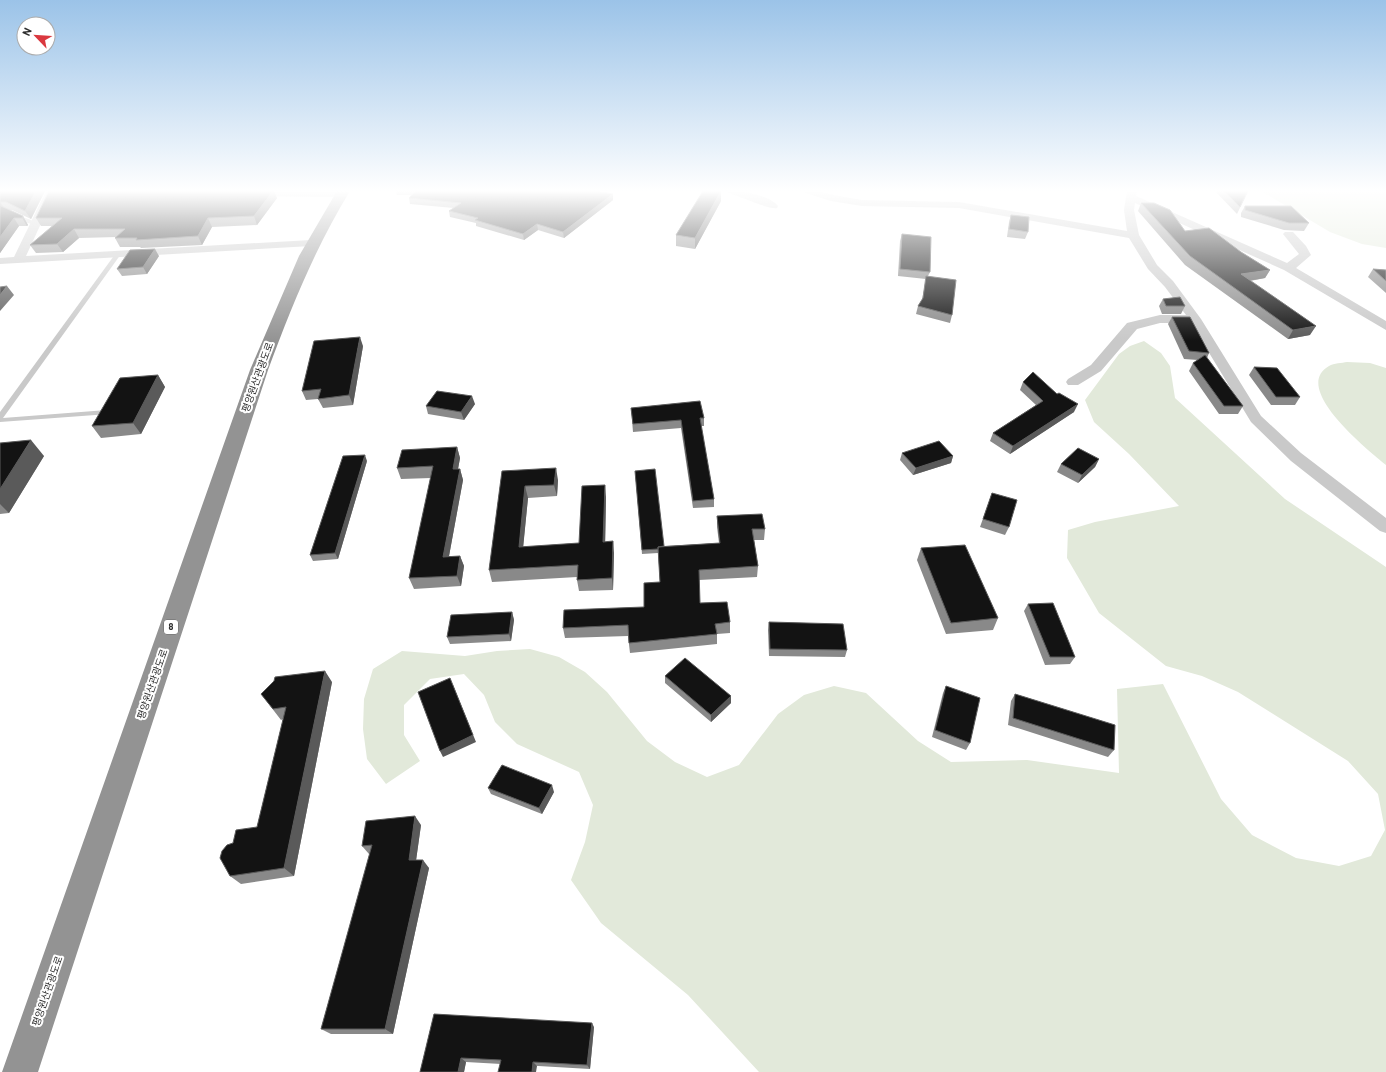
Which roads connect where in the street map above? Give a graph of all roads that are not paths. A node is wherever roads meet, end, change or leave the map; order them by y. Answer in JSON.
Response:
{"nodes":[{"id":1,"x":27,"y":241,"type":"edge"},
{"id":2,"x":1137,"y":241,"type":"edge"},
{"id":3,"x":1231,"y":241,"type":"edge"},
{"id":4,"x":1296,"y":241,"type":"edge"},
{"id":5,"x":311,"y":243,"type":"joint"},
{"id":6,"x":118,"y":254,"type":"junction"},
{"id":7,"x":19,"y":260,"type":"junction"},
{"id":8,"x":0,"y":261,"type":"edge"},
{"id":9,"x":1288,"y":268,"type":"junction"},
{"id":10,"x":1195,"y":319,"type":"junction"},
{"id":11,"x":1386,"y":326,"type":"edge"},
{"id":12,"x":1072,"y":382,"type":"dead end"},
{"id":13,"x":107,"y":412,"type":"edge"},
{"id":14,"x":0,"y":418,"type":"edge"},
{"id":15,"x":1386,"y":528,"type":"edge"},
{"id":16,"x":20,"y":1072,"type":"edge"}],
"edges":[{"from":1,"to":7,"type":"street"},
{"from":2,"to":10,"type":"street"},
{"from":3,"to":9,"type":"street"},
{"from":4,"to":9,"type":"street"},
{"from":5,"to":6,"type":"street"},
{"from":5,"to":16,"type":"highway","name":"평양원산관광도로","number":"8"},
{"from":6,"to":7,"type":"street"},
{"from":6,"to":14,"type":"lane"},
{"from":7,"to":8,"type":"street"},
{"from":9,"to":11,"type":"street"},
{"from":10,"to":12,"type":"street"},
{"from":10,"to":15,"type":"street"},
{"from":13,"to":14,"type":"lane"}]}
